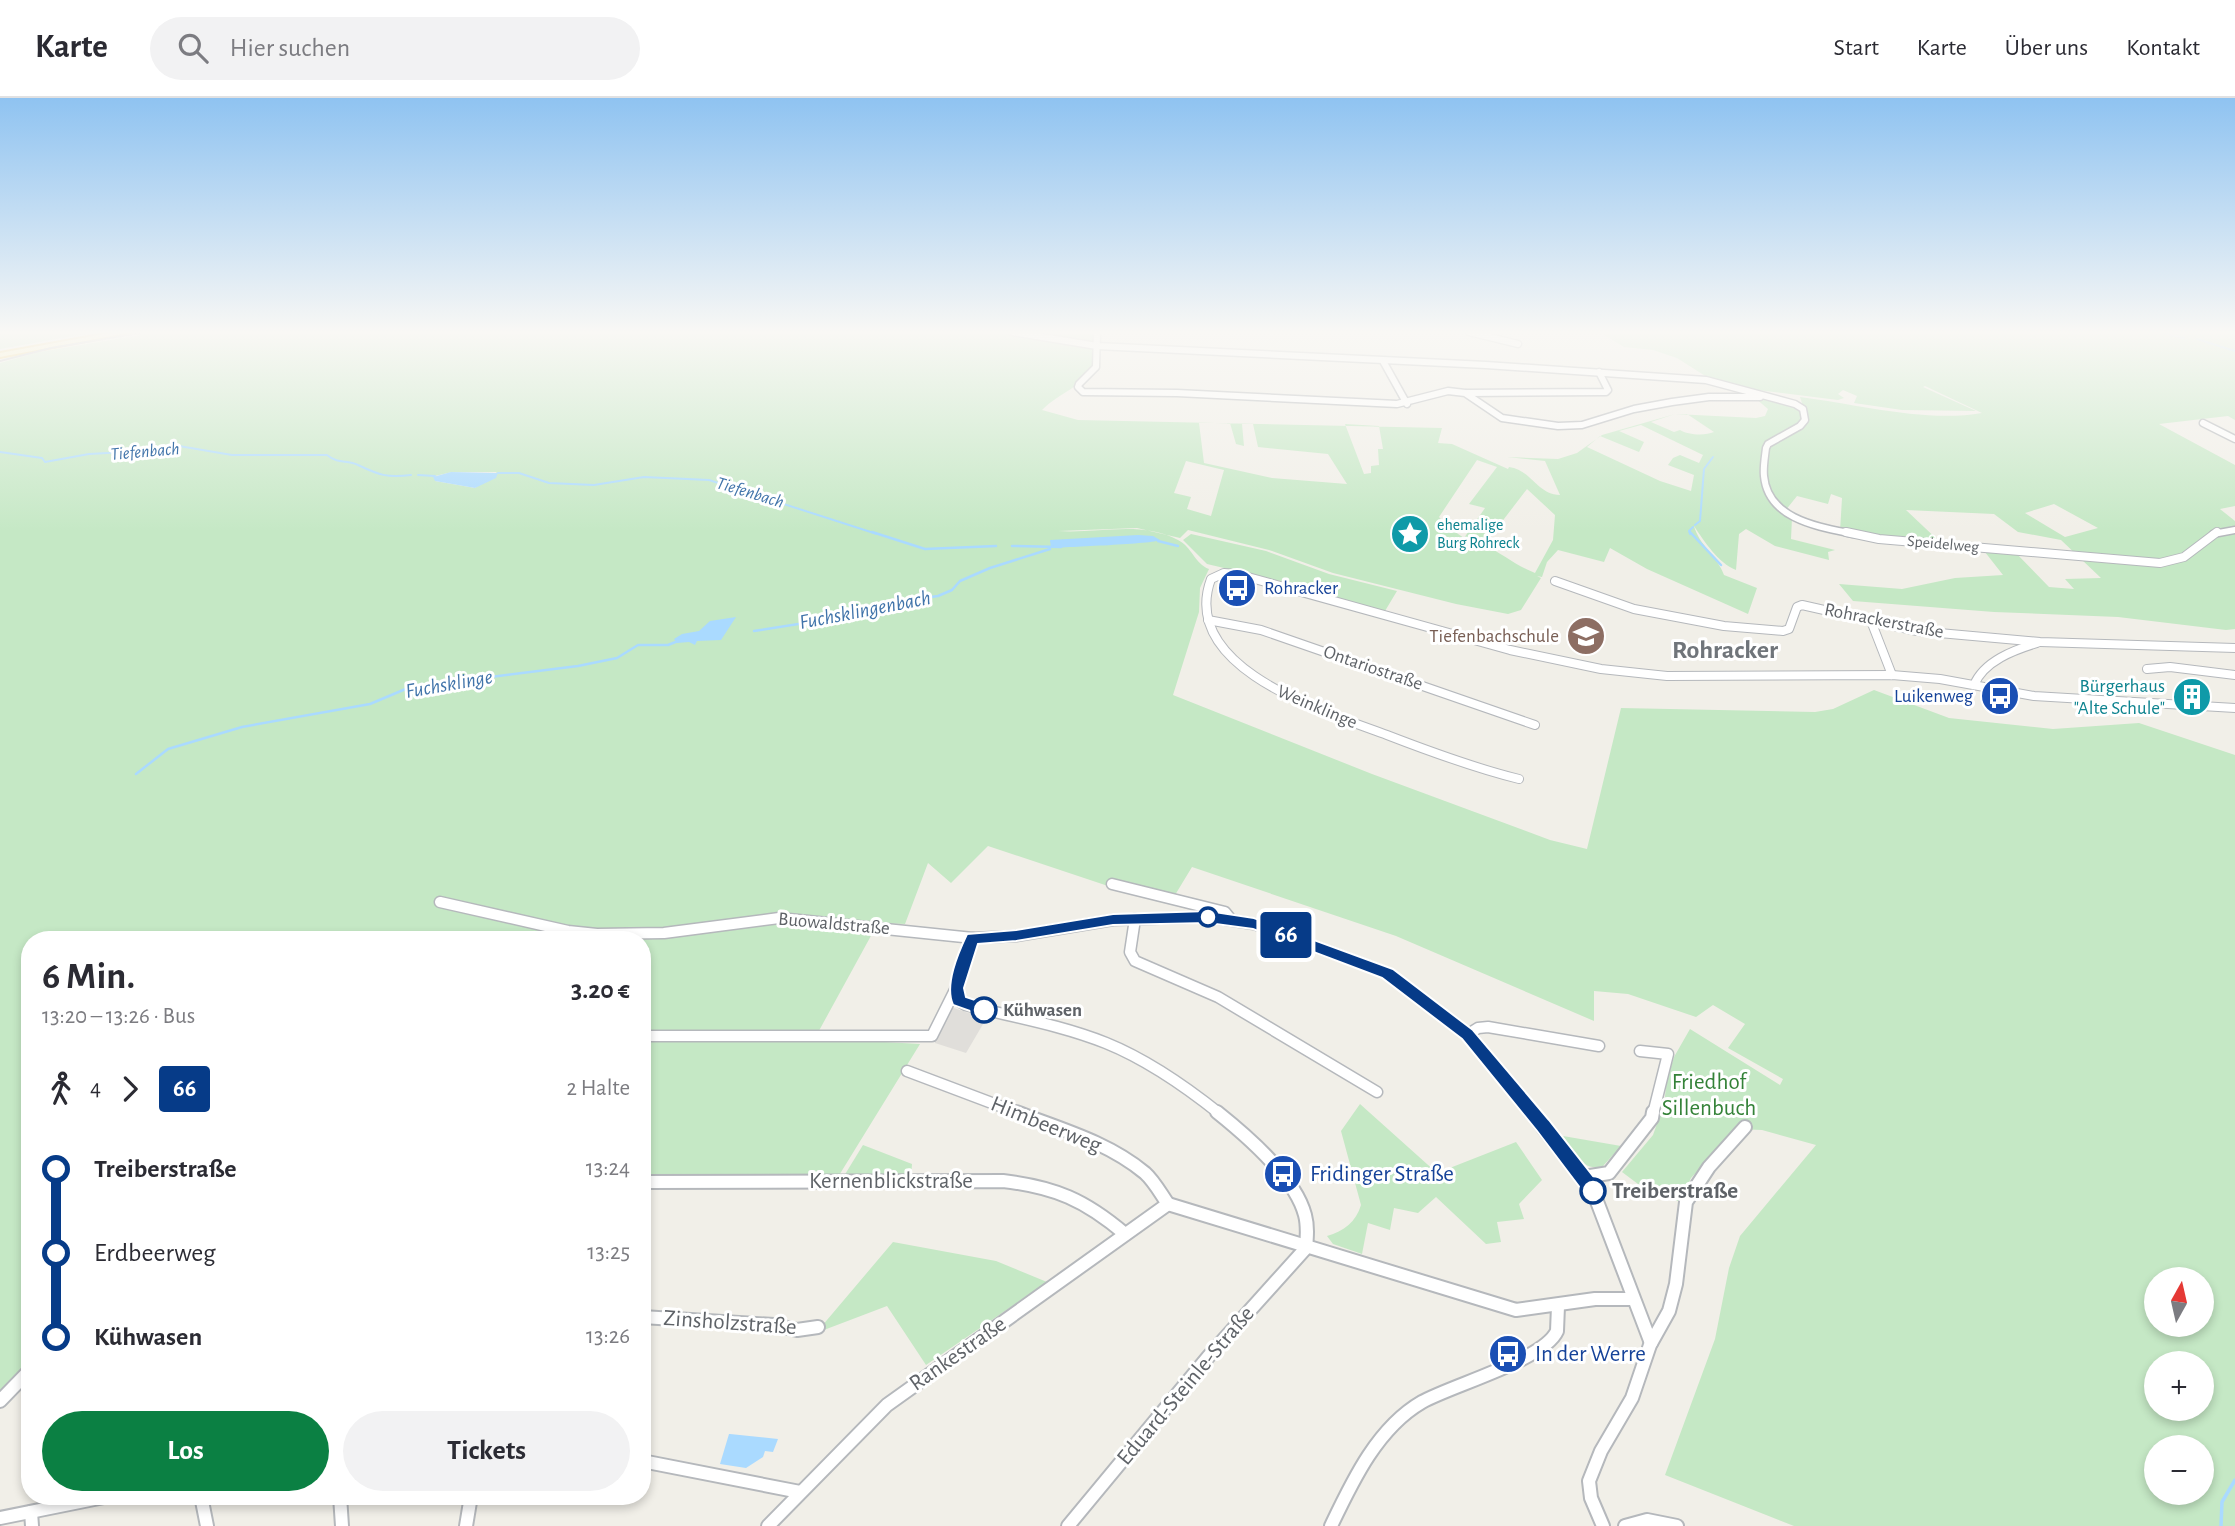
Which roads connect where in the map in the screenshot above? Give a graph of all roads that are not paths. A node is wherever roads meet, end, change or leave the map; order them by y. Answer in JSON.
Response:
{"nodes":[{"id":1,"x":1295,"y":399,"type":"edge"},
{"id":2,"x":1404,"y":399,"type":"edge"},
{"id":3,"x":1422,"y":399,"type":"edge"},
{"id":4,"x":1473,"y":399,"type":"edge"},
{"id":5,"x":1705,"y":399,"type":"edge"},
{"id":6,"x":1778,"y":399,"type":"edge"},
{"id":7,"x":1407,"y":404,"type":"junction"},
{"id":8,"x":2203,"y":423,"type":"dead end"},
{"id":9,"x":2235,"y":439,"type":"edge"},
{"id":10,"x":2235,"y":530,"type":"edge"},
{"id":11,"x":1555,"y":582,"type":"dead end"},
{"id":12,"x":1208,"y":620,"type":"junction"},
{"id":13,"x":1871,"y":621,"type":"junction"},
{"id":14,"x":2040,"y":642,"type":"junction"},
{"id":15,"x":2235,"y":648,"type":"edge"},
{"id":16,"x":2147,"y":669,"type":"dead end"},
{"id":17,"x":1892,"y":675,"type":"junction"},
{"id":18,"x":2235,"y":675,"type":"edge"},
{"id":19,"x":1974,"y":685,"type":"junction"},
{"id":20,"x":2235,"y":708,"type":"edge"},
{"id":21,"x":1535,"y":724,"type":"dead end"},
{"id":22,"x":1519,"y":779,"type":"dead end"},
{"id":23,"x":1112,"y":884,"type":"dead end"},
{"id":24,"x":440,"y":902,"type":"dead end"},
{"id":25,"x":1231,"y":918,"type":"junction"},
{"id":26,"x":1135,"y":919,"type":"junction"},
{"id":27,"x":574,"y":931,"type":"edge"},
{"id":28,"x":651,"y":933,"type":"edge"},
{"id":29,"x":972,"y":938,"type":"junction"},
{"id":30,"x":956,"y":988,"type":"junction"},
{"id":31,"x":1467,"y":1034,"type":"junction"},
{"id":32,"x":651,"y":1036,"type":"edge"},
{"id":33,"x":1599,"y":1046,"type":"dead end"},
{"id":34,"x":1640,"y":1051,"type":"dead end"},
{"id":35,"x":907,"y":1071,"type":"dead end"},
{"id":36,"x":1377,"y":1092,"type":"dead end"},
{"id":37,"x":1745,"y":1127,"type":"dead end"},
{"id":38,"x":1584,"y":1177,"type":"junction"},
{"id":39,"x":651,"y":1182,"type":"edge"},
{"id":40,"x":1168,"y":1205,"type":"junction"},
{"id":41,"x":1125,"y":1234,"type":"junction"},
{"id":42,"x":1306,"y":1248,"type":"junction"},
{"id":43,"x":1633,"y":1299,"type":"junction"},
{"id":44,"x":1558,"y":1306,"type":"junction"},
{"id":45,"x":651,"y":1318,"type":"edge"},
{"id":46,"x":818,"y":1327,"type":"dead end"},
{"id":47,"x":1651,"y":1343,"type":"junction"},
{"id":48,"x":21,"y":1379,"type":"edge"},
{"id":49,"x":0,"y":1401,"type":"edge"},
{"id":50,"x":651,"y":1463,"type":"edge"},
{"id":51,"x":800,"y":1492,"type":"junction"},
{"id":52,"x":79,"y":1505,"type":"edge"},
{"id":53,"x":203,"y":1505,"type":"edge"},
{"id":54,"x":341,"y":1505,"type":"edge"},
{"id":55,"x":470,"y":1505,"type":"edge"},
{"id":56,"x":0,"y":1518,"type":"edge"},
{"id":57,"x":32,"y":1519,"type":"edge"},
{"id":58,"x":207,"y":1526,"type":"edge"},
{"id":59,"x":342,"y":1526,"type":"edge"},
{"id":60,"x":466,"y":1526,"type":"edge"},
{"id":61,"x":768,"y":1526,"type":"edge"},
{"id":62,"x":1069,"y":1526,"type":"edge"},
{"id":63,"x":1331,"y":1526,"type":"edge"},
{"id":64,"x":1603,"y":1526,"type":"edge"},
{"id":65,"x":1625,"y":1526,"type":"edge"},
{"id":66,"x":1677,"y":1526,"type":"edge"}],
"edges":[{"from":1,"to":7,"type":"street"},
{"from":2,"to":7,"type":"street"},
{"from":3,"to":7,"type":"street"},
{"from":4,"to":5,"type":"street"},
{"from":6,"to":10,"type":"street","name":"Speidelweg"},
{"from":8,"to":9,"type":"street"},
{"from":11,"to":13,"type":"street","name":"Rohrackerstraße"},
{"from":12,"to":17,"type":"street"},
{"from":12,"to":21,"type":"street","name":"Ontariostraße"},
{"from":12,"to":22,"type":"street","name":"Weinklinge"},
{"from":13,"to":14,"type":"street","name":"Rohrackerstraße"},
{"from":13,"to":17,"type":"street"},
{"from":14,"to":15,"type":"street","name":"Rohrackerstraße"},
{"from":14,"to":19,"type":"street"},
{"from":16,"to":18,"type":"street"},
{"from":17,"to":19,"type":"street"},
{"from":19,"to":20,"type":"street"},
{"from":23,"to":25,"type":"street","name":"Buowaldstraße"},
{"from":24,"to":27,"type":"street","name":"Buowaldstraße"},
{"from":25,"to":26,"type":"street","name":"Buowaldstraße"},
{"from":25,"to":31,"type":"street","name":"Buowaldstraße"},
{"from":26,"to":29,"type":"street","name":"Buowaldstraße"},
{"from":26,"to":36,"type":"street"},
{"from":28,"to":29,"type":"street","name":"Buowaldstraße"},
{"from":29,"to":30,"type":"street"},
{"from":30,"to":32,"type":"street"},
{"from":30,"to":42,"type":"street"},
{"from":31,"to":33,"type":"street"},
{"from":31,"to":38,"type":"street","name":"Buowaldstraße"},
{"from":34,"to":38,"type":"street"},
{"from":35,"to":40,"type":"street","name":"Himbeerweg"},
{"from":37,"to":47,"type":"street"},
{"from":38,"to":43,"type":"street","name":"Buowaldstraße"},
{"from":39,"to":41,"type":"street","name":"Kernenblickstraße"},
{"from":40,"to":41,"type":"street","name":"Rankestraße"},
{"from":40,"to":42,"type":"street"},
{"from":41,"to":51,"type":"street","name":"Rankestraße"},
{"from":42,"to":44,"type":"street"},
{"from":42,"to":62,"type":"street","name":"Eduard-Steinle-Straße"},
{"from":43,"to":44,"type":"street"},
{"from":43,"to":47,"type":"street","name":"Buowaldstraße"},
{"from":44,"to":63,"type":"street"},
{"from":45,"to":46,"type":"street","name":"Zinsholzstraße"},
{"from":47,"to":64,"type":"street"},
{"from":48,"to":49,"type":"street"},
{"from":50,"to":51,"type":"street"},
{"from":51,"to":61,"type":"street","name":"Rankestraße"},
{"from":52,"to":57,"type":"street"},
{"from":53,"to":58,"type":"street"},
{"from":54,"to":59,"type":"street"},
{"from":55,"to":60,"type":"street"},
{"from":56,"to":57,"type":"street"},
{"from":65,"to":66,"type":"street"}]}
